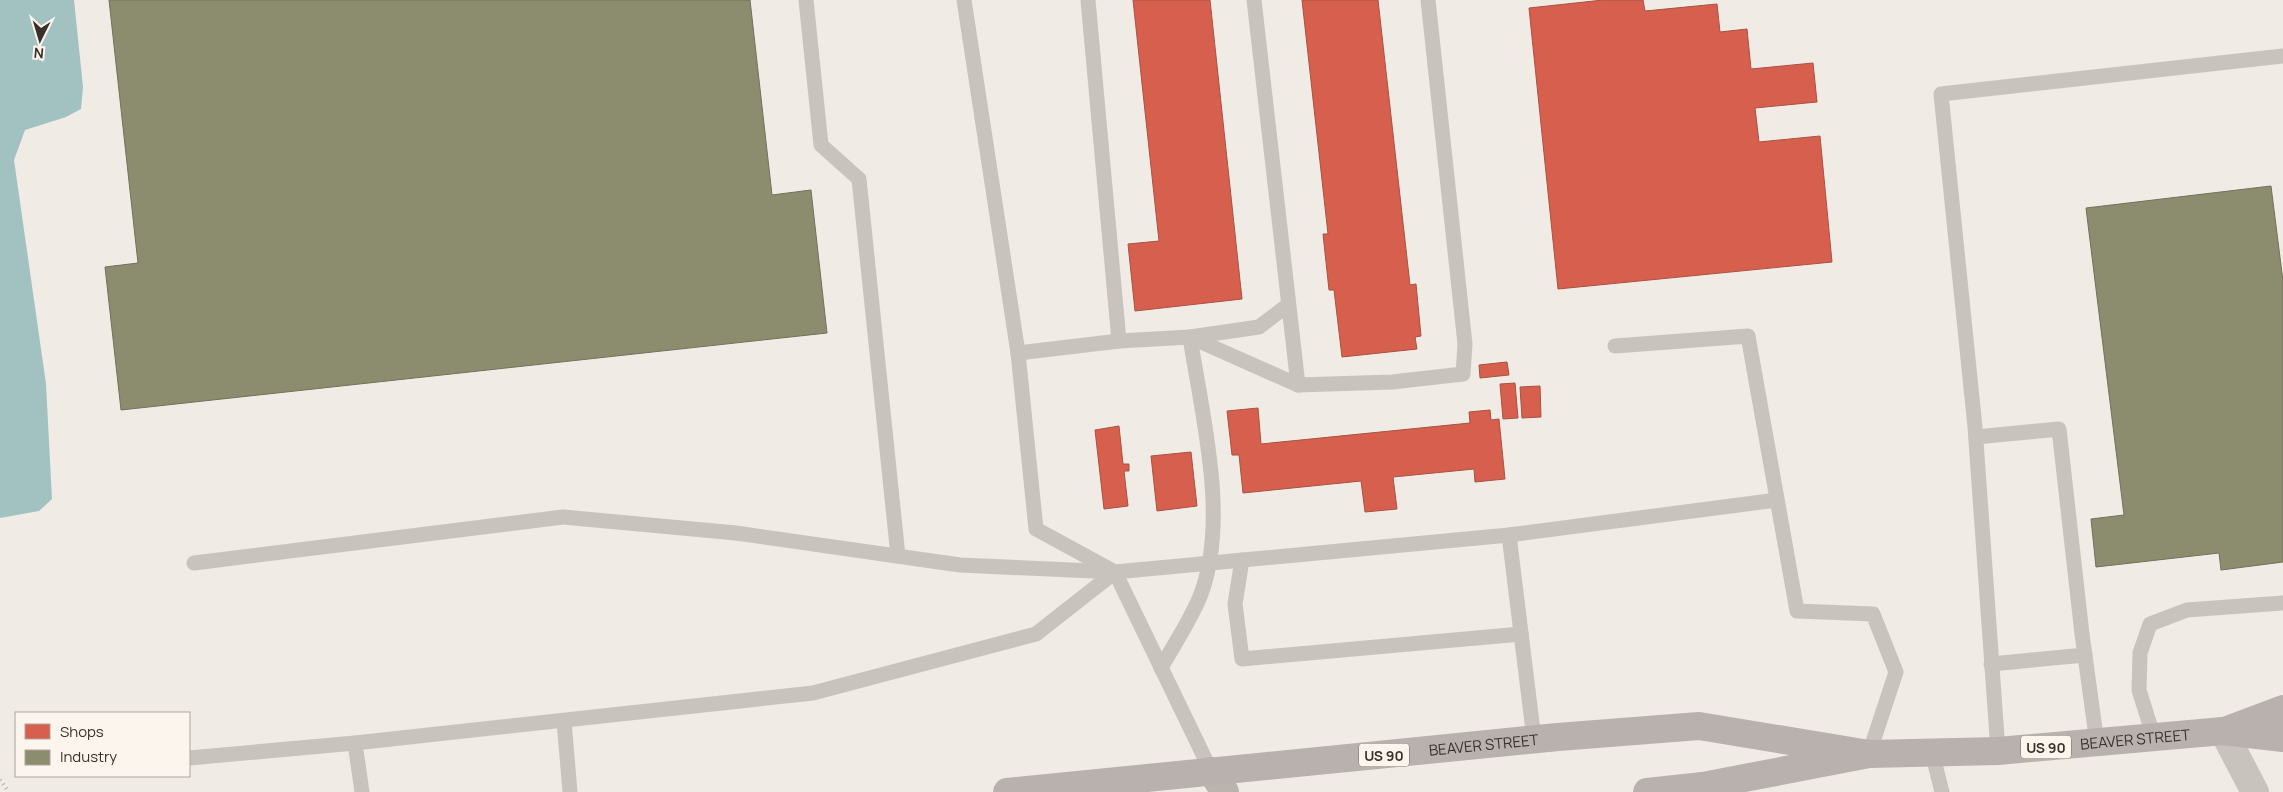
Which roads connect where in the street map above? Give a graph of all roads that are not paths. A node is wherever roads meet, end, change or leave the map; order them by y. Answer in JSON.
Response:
{"nodes":[{"id":1,"x":806,"y":0,"type":"edge"},
{"id":2,"x":964,"y":0,"type":"edge"},
{"id":3,"x":1088,"y":0,"type":"edge"},
{"id":4,"x":1254,"y":0,"type":"edge"},
{"id":5,"x":1428,"y":0,"type":"edge"},
{"id":6,"x":2283,"y":56,"type":"edge"},
{"id":7,"x":1288,"y":305,"type":"junction"},
{"id":8,"x":1190,"y":337,"type":"junction"},
{"id":9,"x":1119,"y":341,"type":"junction"},
{"id":10,"x":1615,"y":346,"type":"dead end"},
{"id":11,"x":1018,"y":354,"type":"junction"},
{"id":12,"x":1298,"y":385,"type":"junction"},
{"id":13,"x":1976,"y":437,"type":"junction"},
{"id":14,"x":1777,"y":500,"type":"junction"},
{"id":15,"x":1509,"y":534,"type":"junction"},
{"id":16,"x":898,"y":556,"type":"junction"},
{"id":17,"x":1242,"y":560,"type":"junction"},
{"id":18,"x":194,"y":563,"type":"dead end"},
{"id":19,"x":1209,"y":563,"type":"junction"},
{"id":20,"x":1115,"y":572,"type":"junction"},
{"id":21,"x":2283,"y":602,"type":"edge"},
{"id":22,"x":1520,"y":634,"type":"junction"},
{"id":23,"x":2085,"y":655,"type":"junction"},
{"id":24,"x":1991,"y":664,"type":"junction"},
{"id":25,"x":1162,"y":668,"type":"junction"},
{"id":26,"x":2283,"y":709,"type":"edge"},
{"id":27,"x":564,"y":721,"type":"junction"},
{"id":28,"x":2223,"y":731,"type":"junction"},
{"id":29,"x":2154,"y":738,"type":"junction"},
{"id":30,"x":2283,"y":738,"type":"edge"},
{"id":31,"x":1534,"y":739,"type":"junction"},
{"id":32,"x":355,"y":743,"type":"junction"},
{"id":33,"x":2097,"y":743,"type":"junction"},
{"id":34,"x":1998,"y":751,"type":"junction"},
{"id":35,"x":1932,"y":752,"type":"junction"},
{"id":36,"x":1869,"y":754,"type":"junction"},
{"id":37,"x":190,"y":758,"type":"edge"},
{"id":38,"x":1218,"y":782,"type":"edge"},
{"id":39,"x":362,"y":792,"type":"edge"},
{"id":40,"x":570,"y":792,"type":"edge"},
{"id":41,"x":1007,"y":792,"type":"edge"},
{"id":42,"x":1647,"y":792,"type":"edge"},
{"id":43,"x":1942,"y":792,"type":"edge"},
{"id":44,"x":2255,"y":792,"type":"edge"}],
"edges":[{"from":1,"to":16,"type":"lane"},
{"from":2,"to":11,"type":"lane"},
{"from":3,"to":9,"type":"lane"},
{"from":4,"to":7,"type":"lane"},
{"from":5,"to":12,"type":"lane"},
{"from":6,"to":13,"type":"lane"},
{"from":7,"to":8,"type":"lane"},
{"from":7,"to":12,"type":"lane"},
{"from":8,"to":9,"type":"lane"},
{"from":8,"to":12,"type":"lane"},
{"from":8,"to":19,"type":"lane"},
{"from":9,"to":11,"type":"lane"},
{"from":10,"to":14,"type":"lane"},
{"from":11,"to":20,"type":"lane"},
{"from":13,"to":23,"type":"lane"},
{"from":13,"to":24,"type":"lane"},
{"from":14,"to":15,"type":"lane"},
{"from":14,"to":36,"type":"lane"},
{"from":15,"to":17,"type":"lane"},
{"from":15,"to":22,"type":"lane"},
{"from":16,"to":18,"type":"lane"},
{"from":16,"to":20,"type":"lane"},
{"from":17,"to":19,"type":"lane"},
{"from":17,"to":22,"type":"lane"},
{"from":19,"to":20,"type":"lane"},
{"from":19,"to":25,"type":"lane"},
{"from":20,"to":25,"type":"lane"},
{"from":20,"to":27,"type":"lane"},
{"from":21,"to":29,"type":"lane"},
{"from":22,"to":31,"type":"lane"},
{"from":23,"to":24,"type":"lane"},
{"from":23,"to":33,"type":"lane"},
{"from":24,"to":34,"type":"lane"},
{"from":25,"to":38,"type":"lane"},
{"from":26,"to":28,"type":"main road","name":"BEAVER STREET","number":"US 90"},
{"from":27,"to":32,"type":"lane"},
{"from":27,"to":40,"type":"lane"},
{"from":28,"to":29,"type":"main road","name":"BEAVER STREET","number":"US 90"},
{"from":28,"to":30,"type":"main road","name":"BEAVER STREET","number":"US 90"},
{"from":28,"to":44,"type":"street"},
{"from":29,"to":33,"type":"main road","name":"BEAVER STREET","number":"US 90"},
{"from":31,"to":36,"type":"main road","name":"BEAVER STREET","number":"US 90"},
{"from":31,"to":38,"type":"main road","name":"BEAVER STREET","number":"US 90"},
{"from":32,"to":37,"type":"lane"},
{"from":32,"to":39,"type":"lane"},
{"from":33,"to":34,"type":"main road","name":"BEAVER STREET","number":"US 90"},
{"from":34,"to":35,"type":"main road","name":"BEAVER STREET","number":"US 90"},
{"from":35,"to":36,"type":"main road","name":"BEAVER STREET","number":"US 90"},
{"from":35,"to":43,"type":"lane"},
{"from":36,"to":42,"type":"main road","name":"BEAVER STREET","number":"US 90"},
{"from":38,"to":41,"type":"main road","name":"BEAVER STREET","number":"US 90"}]}
